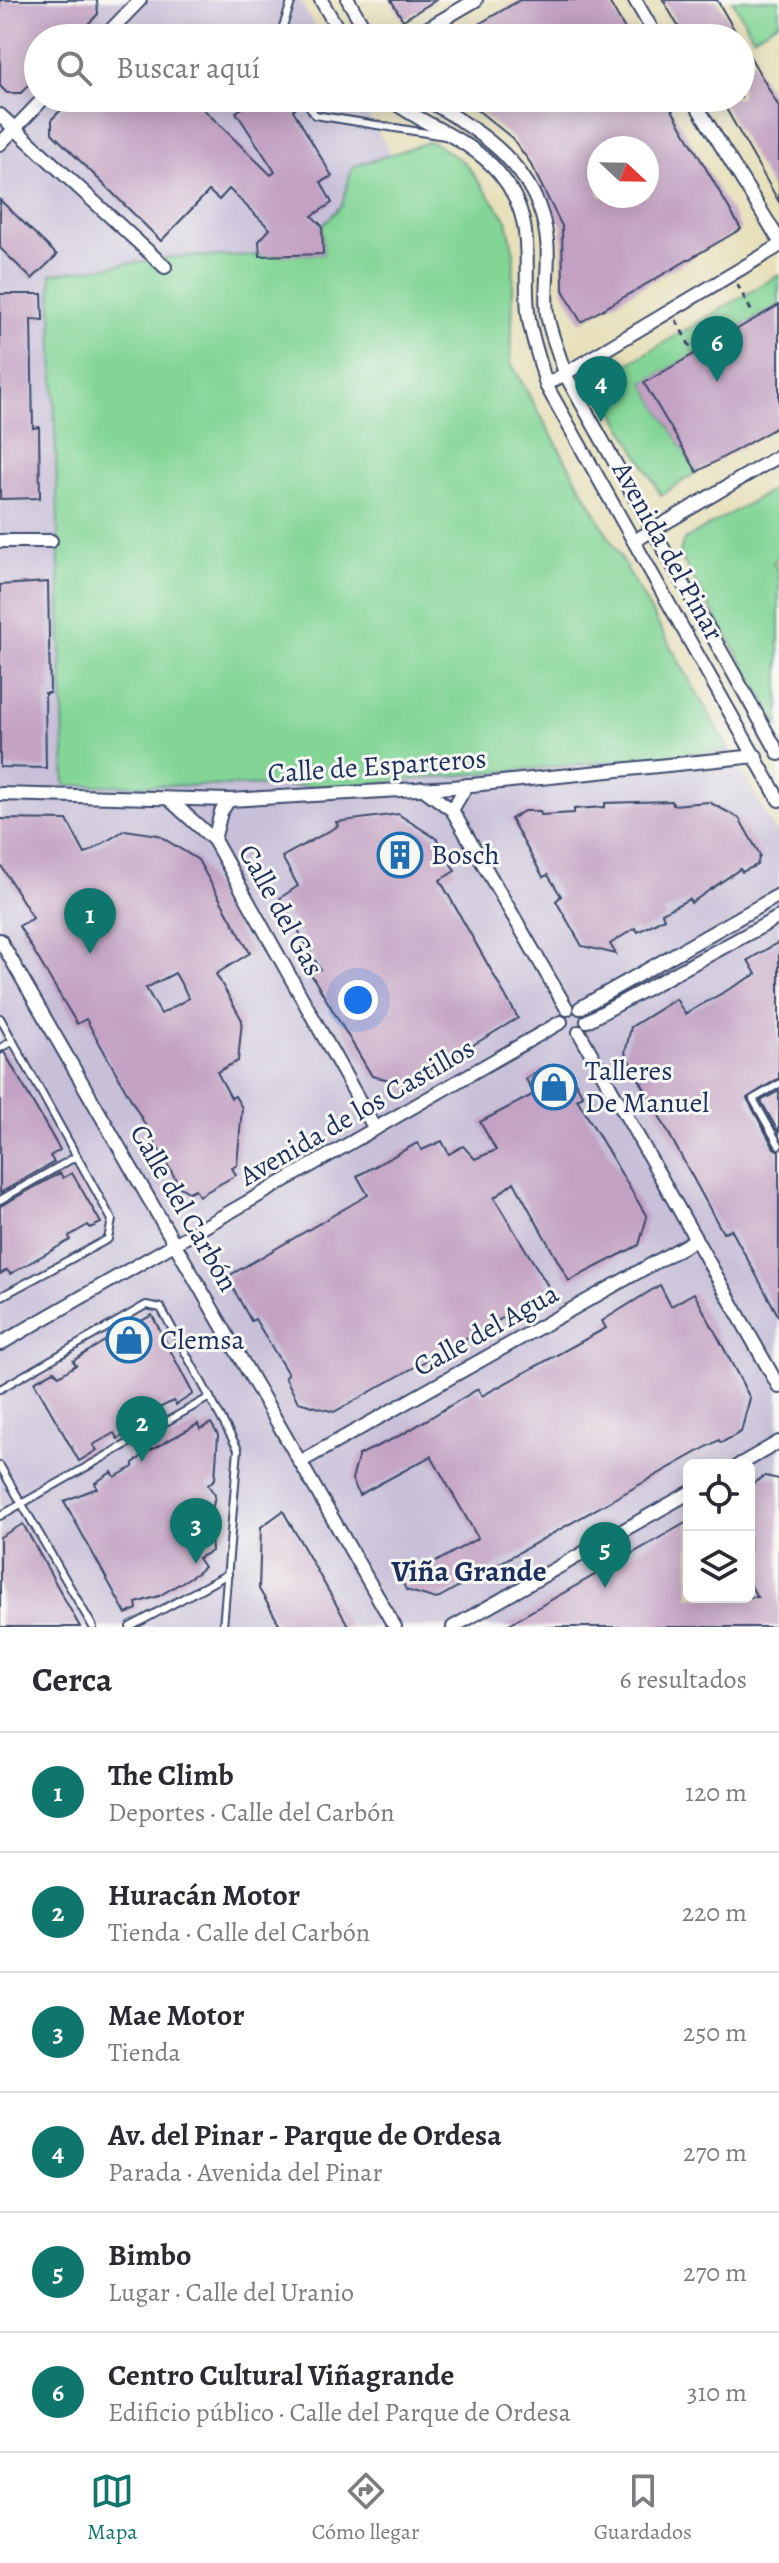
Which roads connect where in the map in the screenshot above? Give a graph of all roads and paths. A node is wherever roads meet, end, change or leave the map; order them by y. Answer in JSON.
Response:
{"nodes":[{"id":1,"x":117,"y":0,"type":"edge"},
{"id":2,"x":140,"y":0,"type":"edge"},
{"id":3,"x":292,"y":0,"type":"edge"},
{"id":4,"x":321,"y":0,"type":"edge"},
{"id":5,"x":348,"y":0,"type":"edge"},
{"id":6,"x":476,"y":0,"type":"edge"},
{"id":7,"x":635,"y":0,"type":"edge"},
{"id":8,"x":129,"y":11,"type":"junction"},
{"id":9,"x":116,"y":24,"type":"edge"},
{"id":10,"x":284,"y":24,"type":"edge"},
{"id":11,"x":335,"y":24,"type":"edge"},
{"id":12,"x":362,"y":24,"type":"edge"},
{"id":13,"x":435,"y":24,"type":"edge"},
{"id":14,"x":649,"y":24,"type":"edge"},
{"id":15,"x":30,"y":112,"type":"edge"},
{"id":16,"x":313,"y":112,"type":"edge"},
{"id":17,"x":406,"y":112,"type":"edge"},
{"id":18,"x":446,"y":112,"type":"edge"},
{"id":19,"x":700,"y":112,"type":"edge"},
{"id":20,"x":0,"y":115,"type":"edge"},
{"id":21,"x":14,"y":129,"type":"junction"},
{"id":22,"x":455,"y":138,"type":"junction"},
{"id":23,"x":0,"y":144,"type":"edge"},
{"id":24,"x":779,"y":243,"type":"edge"},
{"id":25,"x":165,"y":267,"type":"dead end"},
{"id":26,"x":731,"y":274,"type":"junction"},
{"id":27,"x":670,"y":310,"type":"junction"},
{"id":28,"x":754,"y":316,"type":"dead end"},
{"id":29,"x":693,"y":352,"type":"dead end"},
{"id":30,"x":565,"y":374,"type":"junction"},
{"id":31,"x":546,"y":385,"type":"junction"},
{"id":32,"x":779,"y":456,"type":"edge"},
{"id":33,"x":652,"y":531,"type":"junction"},
{"id":34,"x":636,"y":540,"type":"junction"},
{"id":35,"x":0,"y":541,"type":"edge"},
{"id":36,"x":51,"y":541,"type":"dead end"},
{"id":37,"x":779,"y":754,"type":"edge"},
{"id":38,"x":756,"y":756,"type":"junction"},
{"id":39,"x":467,"y":785,"type":"junction"},
{"id":40,"x":422,"y":788,"type":"junction"},
{"id":41,"x":0,"y":794,"type":"edge"},
{"id":42,"x":229,"y":800,"type":"junction"},
{"id":43,"x":779,"y":800,"type":"edge"},
{"id":44,"x":171,"y":801,"type":"junction"},
{"id":45,"x":452,"y":810,"type":"junction"},
{"id":46,"x":214,"y":840,"type":"junction"},
{"id":47,"x":779,"y":895,"type":"edge"},
{"id":48,"x":779,"y":917,"type":"edge"},
{"id":49,"x":0,"y":940,"type":"edge"},
{"id":50,"x":573,"y":1008,"type":"junction"},
{"id":51,"x":0,"y":1018,"type":"edge"},
{"id":52,"x":587,"y":1021,"type":"junction"},
{"id":53,"x":561,"y":1022,"type":"junction"},
{"id":54,"x":579,"y":1032,"type":"junction"},
{"id":55,"x":13,"y":1041,"type":"junction"},
{"id":56,"x":0,"y":1048,"type":"edge"},
{"id":57,"x":779,"y":1084,"type":"edge"},
{"id":58,"x":375,"y":1129,"type":"junction"},
{"id":59,"x":779,"y":1145,"type":"edge"},
{"id":60,"x":77,"y":1156,"type":"junction"},
{"id":61,"x":0,"y":1200,"type":"edge"},
{"id":62,"x":695,"y":1240,"type":"junction"},
{"id":63,"x":178,"y":1244,"type":"junction"},
{"id":64,"x":0,"y":1297,"type":"edge"},
{"id":65,"x":0,"y":1344,"type":"edge"},
{"id":66,"x":779,"y":1387,"type":"edge"},
{"id":67,"x":0,"y":1389,"type":"edge"},
{"id":68,"x":210,"y":1397,"type":"junction"},
{"id":69,"x":779,"y":1442,"type":"edge"},
{"id":70,"x":749,"y":1459,"type":"edge"},
{"id":71,"x":300,"y":1462,"type":"junction"},
{"id":72,"x":0,"y":1466,"type":"edge"},
{"id":73,"x":683,"y":1496,"type":"edge"},
{"id":74,"x":22,"y":1504,"type":"junction"},
{"id":75,"x":0,"y":1516,"type":"edge"},
{"id":76,"x":228,"y":1574,"type":"junction"},
{"id":77,"x":93,"y":1627,"type":"edge"},
{"id":78,"x":130,"y":1627,"type":"edge"},
{"id":79,"x":223,"y":1627,"type":"edge"},
{"id":80,"x":395,"y":1627,"type":"edge"},
{"id":81,"x":453,"y":1627,"type":"edge"}],
"edges":[{"from":1,"to":8,"type":"street"},
{"from":2,"to":8,"type":"street"},
{"from":3,"to":10,"type":"lane"},
{"from":4,"to":11,"type":"street"},
{"from":5,"to":12,"type":"street"},
{"from":6,"to":13,"type":"street"},
{"from":7,"to":14,"type":"street"},
{"from":8,"to":9,"type":"street"},
{"from":15,"to":21,"type":"street"},
{"from":16,"to":22,"type":"lane"},
{"from":17,"to":22,"type":"street","name":"Avenida del Pinar"},
{"from":18,"to":30,"type":"street","name":"Avenida del Pinar"},
{"from":19,"to":24,"type":"street"},
{"from":20,"to":21,"type":"street"},
{"from":21,"to":23,"type":"street"},
{"from":21,"to":25,"type":"street"},
{"from":22,"to":31,"type":"street","name":"Avenida del Pinar"},
{"from":24,"to":26,"type":"street"},
{"from":26,"to":27,"type":"street"},
{"from":26,"to":28,"type":"path"},
{"from":27,"to":29,"type":"path"},
{"from":27,"to":30,"type":"street"},
{"from":30,"to":31,"type":"street"},
{"from":30,"to":33,"type":"street","name":"Avenida del Pinar"},
{"from":31,"to":34,"type":"street","name":"Avenida del Pinar"},
{"from":32,"to":33,"type":"street"},
{"from":33,"to":34,"type":"street"},
{"from":33,"to":37,"type":"street","name":"Avenida del Pinar"},
{"from":34,"to":38,"type":"street","name":"Avenida del Pinar"},
{"from":35,"to":36,"type":"street"},
{"from":38,"to":39,"type":"street","name":"Calle de Esparteros"},
{"from":38,"to":43,"type":"street","name":"Avenida del Pinar"},
{"from":39,"to":40,"type":"street","name":"Calle de Esparteros"},
{"from":39,"to":45,"type":"street"},
{"from":40,"to":42,"type":"street","name":"Calle de Esparteros"},
{"from":40,"to":45,"type":"street"},
{"from":41,"to":44,"type":"street","name":"Calle de Esparteros"},
{"from":42,"to":44,"type":"street","name":"Calle de Esparteros"},
{"from":42,"to":46,"type":"street","name":"Calle del Gas"},
{"from":44,"to":46,"type":"street","name":"Calle del Gas"},
{"from":45,"to":50,"type":"street"},
{"from":46,"to":58,"type":"street","name":"Calle del Gas"},
{"from":47,"to":50,"type":"street"},
{"from":48,"to":52,"type":"street"},
{"from":49,"to":63,"type":"street","name":"Calle del Carbón"},
{"from":50,"to":52,"type":"street"},
{"from":50,"to":53,"type":"street"},
{"from":51,"to":55,"type":"lane"},
{"from":52,"to":54,"type":"street"},
{"from":53,"to":54,"type":"street"},
{"from":53,"to":58,"type":"street","name":"Avenida de los Castillos"},
{"from":54,"to":62,"type":"street"},
{"from":55,"to":56,"type":"lane"},
{"from":55,"to":60,"type":"lane"},
{"from":57,"to":59,"type":"lane"},
{"from":58,"to":63,"type":"street","name":"Avenida de los Castillos"},
{"from":60,"to":61,"type":"lane"},
{"from":60,"to":64,"type":"lane"},
{"from":62,"to":66,"type":"street"},
{"from":62,"to":71,"type":"street","name":"Calle del Agua"},
{"from":63,"to":65,"type":"street","name":"Avenida de los Castillos"},
{"from":63,"to":71,"type":"street","name":"Calle del Carbón"},
{"from":67,"to":68,"type":"lane"},
{"from":68,"to":74,"type":"lane"},
{"from":68,"to":76,"type":"lane"},
{"from":69,"to":70,"type":"street"},
{"from":71,"to":80,"type":"street","name":"Calle del Carbón"},
{"from":72,"to":74,"type":"lane"},
{"from":73,"to":81,"type":"street"},
{"from":74,"to":75,"type":"lane"},
{"from":74,"to":77,"type":"lane"},
{"from":76,"to":78,"type":"lane"},
{"from":76,"to":79,"type":"lane"}]}
